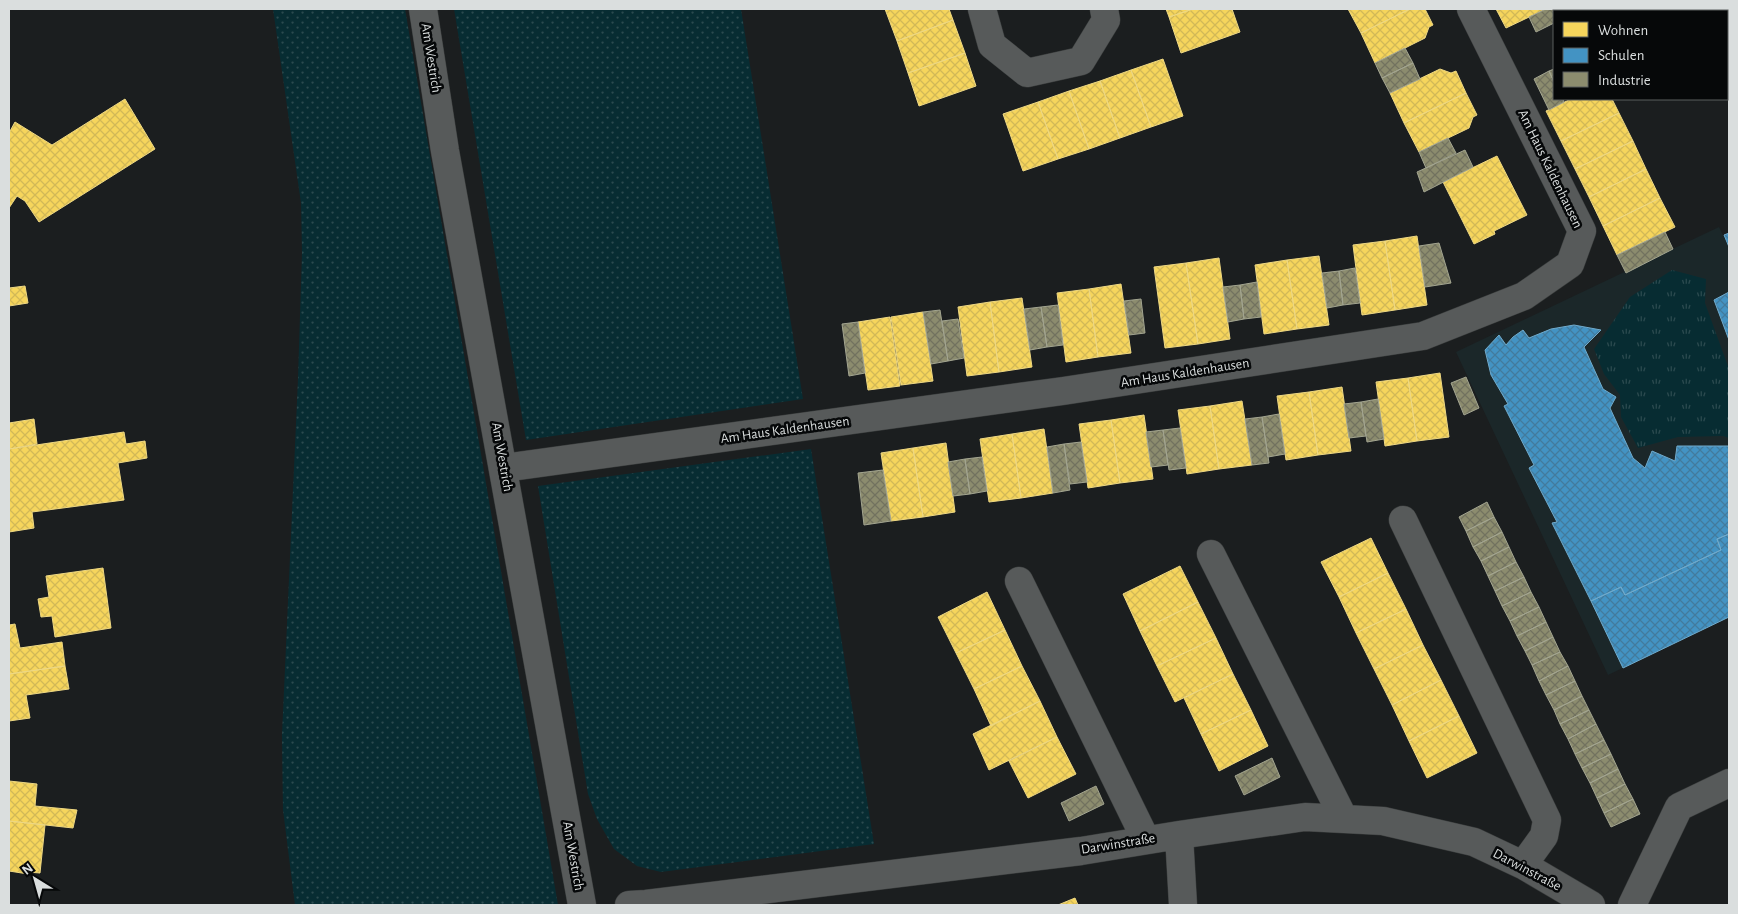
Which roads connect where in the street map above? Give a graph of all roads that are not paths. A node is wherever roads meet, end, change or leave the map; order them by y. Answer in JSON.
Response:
{"nodes":[{"id":1,"x":423,"y":9,"type":"edge"},
{"id":2,"x":982,"y":9,"type":"edge"},
{"id":3,"x":1104,"y":9,"type":"edge"},
{"id":4,"x":1471,"y":9,"type":"edge"},
{"id":5,"x":504,"y":468,"type":"junction"},
{"id":6,"x":1403,"y":520,"type":"dead end"},
{"id":7,"x":1211,"y":554,"type":"dead end"},
{"id":8,"x":1019,"y":581,"type":"dead end"},
{"id":9,"x":1729,"y":783,"type":"edge"},
{"id":10,"x":1344,"y":819,"type":"junction"},
{"id":11,"x":1179,"y":835,"type":"junction"},
{"id":12,"x":1146,"y":840,"type":"junction"},
{"id":13,"x":1523,"y":865,"type":"junction"},
{"id":14,"x":582,"y":905,"type":"edge"},
{"id":15,"x":629,"y":905,"type":"edge"},
{"id":16,"x":1183,"y":905,"type":"edge"},
{"id":17,"x":1591,"y":905,"type":"edge"},
{"id":18,"x":1632,"y":905,"type":"edge"}],
"edges":[{"from":1,"to":5,"type":"street","name":"Am Westrich"},
{"from":2,"to":3,"type":"street"},
{"from":4,"to":5,"type":"street","name":"Am Haus Kaldenhausen"},
{"from":5,"to":14,"type":"street","name":"Am Westrich"},
{"from":6,"to":13,"type":"street"},
{"from":7,"to":10,"type":"street"},
{"from":8,"to":12,"type":"street"},
{"from":9,"to":18,"type":"street"},
{"from":10,"to":11,"type":"street","name":"Darwinstraße"},
{"from":10,"to":13,"type":"street","name":"Darwinstraße"},
{"from":11,"to":12,"type":"street","name":"Darwinstraße"},
{"from":11,"to":16,"type":"street"},
{"from":12,"to":15,"type":"street","name":"Darwinstraße"},
{"from":13,"to":17,"type":"street","name":"Darwinstraße"}]}
